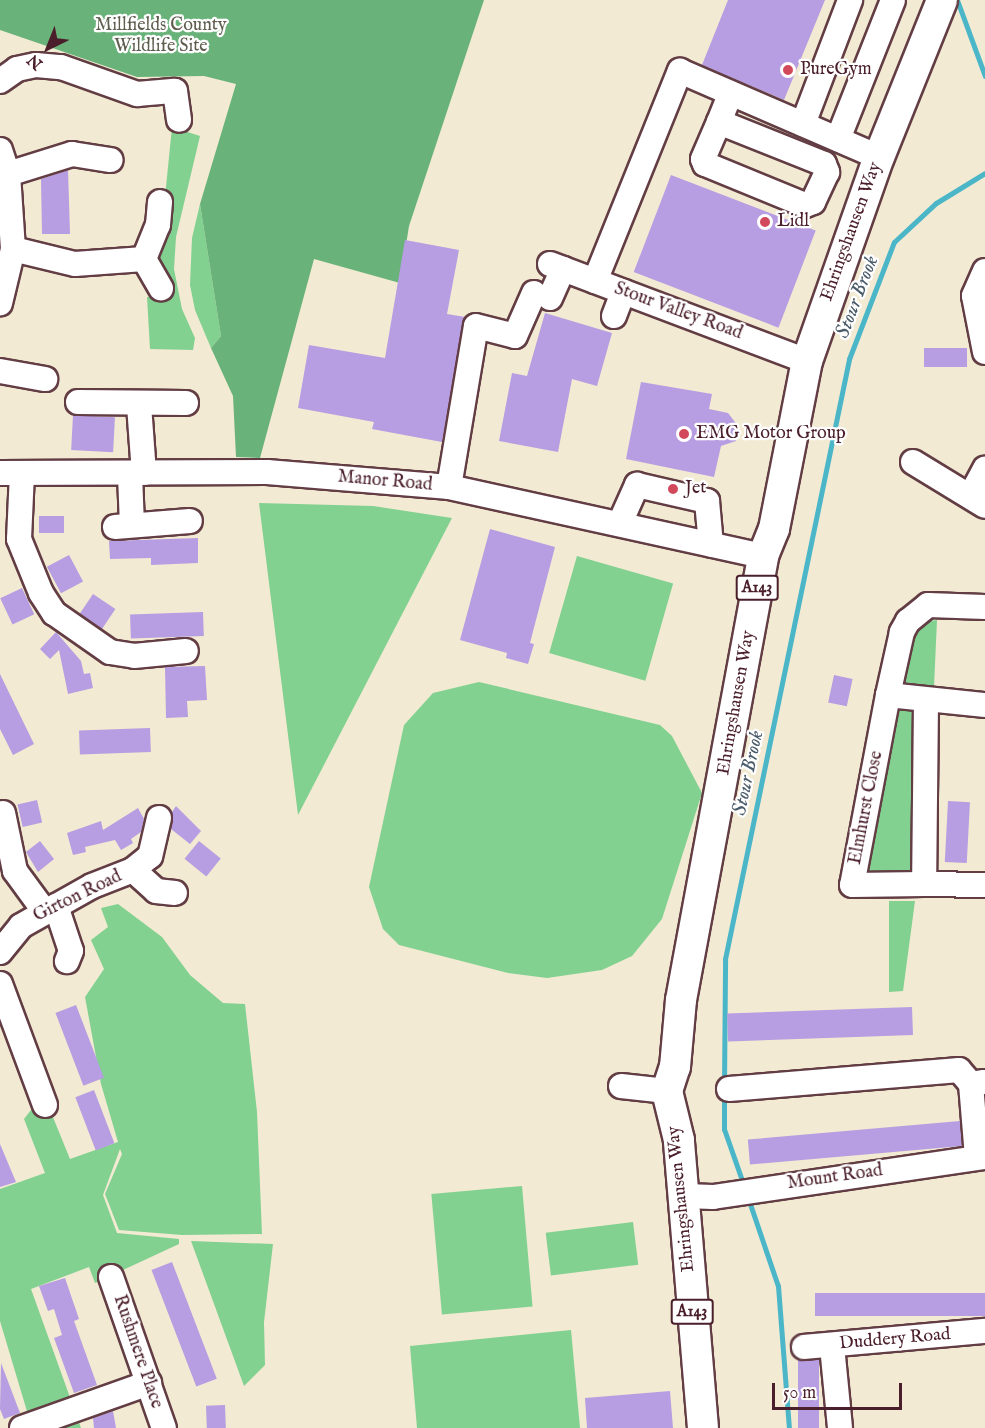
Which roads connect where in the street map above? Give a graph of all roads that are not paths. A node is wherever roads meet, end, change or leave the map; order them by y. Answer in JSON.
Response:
{"nodes":[{"id":1,"x":850,"y":0,"type":"edge"},
{"id":2,"x":893,"y":0,"type":"edge"},
{"id":3,"x":942,"y":0,"type":"edge"},
{"id":4,"x":0,"y":81,"type":"edge"},
{"id":5,"x":730,"y":93,"type":"junction"},
{"id":6,"x":179,"y":120,"type":"dead end"},
{"id":7,"x":719,"y":122,"type":"junction"},
{"id":8,"x":802,"y":124,"type":"junction"},
{"id":9,"x":838,"y":139,"type":"junction"},
{"id":10,"x":0,"y":150,"type":"edge"},
{"id":11,"x":879,"y":157,"type":"junction"},
{"id":12,"x":111,"y":160,"type":"dead end"},
{"id":13,"x":9,"y":174,"type":"junction"},
{"id":14,"x":5,"y":202,"type":"edge"},
{"id":15,"x":160,"y":202,"type":"dead end"},
{"id":16,"x":13,"y":249,"type":"junction"},
{"id":17,"x":144,"y":259,"type":"junction"},
{"id":18,"x":985,"y":271,"type":"edge"},
{"id":19,"x":595,"y":281,"type":"junction"},
{"id":20,"x":161,"y":288,"type":"dead end"},
{"id":21,"x":623,"y":292,"type":"junction"},
{"id":22,"x":0,"y":303,"type":"edge"},
{"id":23,"x":614,"y":316,"type":"dead end"},
{"id":24,"x":985,"y":352,"type":"edge"},
{"id":25,"x":807,"y":360,"type":"junction"},
{"id":26,"x":0,"y":371,"type":"edge"},
{"id":27,"x":45,"y":379,"type":"dead end"},
{"id":28,"x":78,"y":402,"type":"dead end"},
{"id":29,"x":186,"y":403,"type":"dead end"},
{"id":30,"x":139,"y":405,"type":"junction"},
{"id":31,"x":913,"y":462,"type":"dead end"},
{"id":32,"x":985,"y":469,"type":"edge"},
{"id":33,"x":11,"y":473,"type":"edge"},
{"id":34,"x":137,"y":473,"type":"junction"},
{"id":35,"x":448,"y":487,"type":"junction"},
{"id":36,"x":978,"y":500,"type":"edge"},
{"id":37,"x":190,"y":521,"type":"dead end"},
{"id":38,"x":620,"y":523,"type":"junction"},
{"id":39,"x":711,"y":545,"type":"junction"},
{"id":40,"x":764,"y":556,"type":"junction"},
{"id":41,"x":985,"y":608,"type":"edge"},
{"id":42,"x":186,"y":651,"type":"dead end"},
{"id":43,"x":888,"y":695,"type":"junction"},
{"id":44,"x":926,"y":702,"type":"junction"},
{"id":45,"x":985,"y":705,"type":"edge"},
{"id":46,"x":3,"y":813,"type":"dead end"},
{"id":47,"x":159,"y":818,"type":"dead end"},
{"id":48,"x":133,"y":870,"type":"junction"},
{"id":49,"x":924,"y":884,"type":"junction"},
{"id":50,"x":985,"y":885,"type":"edge"},
{"id":51,"x":175,"y":893,"type":"dead end"},
{"id":52,"x":51,"y":909,"type":"junction"},
{"id":53,"x":0,"y":952,"type":"edge"},
{"id":54,"x":67,"y":961,"type":"dead end"},
{"id":55,"x":0,"y":984,"type":"edge"},
{"id":56,"x":978,"y":1083,"type":"edge"},
{"id":57,"x":621,"y":1086,"type":"dead end"},
{"id":58,"x":729,"y":1089,"type":"dead end"},
{"id":59,"x":667,"y":1092,"type":"junction"},
{"id":60,"x":45,"y":1105,"type":"dead end"},
{"id":61,"x":981,"y":1157,"type":"edge"},
{"id":62,"x":685,"y":1196,"type":"junction"},
{"id":63,"x":111,"y":1276,"type":"dead end"},
{"id":64,"x":985,"y":1331,"type":"edge"},
{"id":65,"x":832,"y":1346,"type":"junction"},
{"id":66,"x":804,"y":1347,"type":"dead end"},
{"id":67,"x":149,"y":1383,"type":"junction"},
{"id":68,"x":22,"y":1428,"type":"edge"},
{"id":69,"x":164,"y":1428,"type":"edge"},
{"id":70,"x":703,"y":1428,"type":"edge"},
{"id":71,"x":840,"y":1428,"type":"edge"}],
"edges":[{"from":1,"to":8,"type":"street"},
{"from":2,"to":9,"type":"street"},
{"from":3,"to":11,"type":"main road","name":"Ehringshausen Way","number":"A143"},
{"from":4,"to":6,"type":"street"},
{"from":5,"to":7,"type":"street"},
{"from":5,"to":8,"type":"street"},
{"from":5,"to":19,"type":"street"},
{"from":7,"to":7,"type":"street"},
{"from":8,"to":9,"type":"street"},
{"from":9,"to":11,"type":"street"},
{"from":10,"to":13,"type":"street"},
{"from":11,"to":25,"type":"main road","name":"Ehringshausen Way","number":"A143"},
{"from":12,"to":13,"type":"street"},
{"from":13,"to":14,"type":"street"},
{"from":14,"to":16,"type":"street"},
{"from":15,"to":17,"type":"street"},
{"from":16,"to":17,"type":"street"},
{"from":16,"to":22,"type":"street"},
{"from":17,"to":20,"type":"street"},
{"from":18,"to":24,"type":"street"},
{"from":19,"to":21,"type":"street","name":"Stour Valley Road"},
{"from":19,"to":35,"type":"street","name":"Stour Valley Road"},
{"from":21,"to":23,"type":"street"},
{"from":21,"to":25,"type":"street","name":"Stour Valley Road"},
{"from":25,"to":40,"type":"main road","name":"Ehringshausen Way","number":"A143"},
{"from":26,"to":27,"type":"street"},
{"from":28,"to":30,"type":"street"},
{"from":29,"to":30,"type":"street"},
{"from":30,"to":34,"type":"street"},
{"from":31,"to":36,"type":"street"},
{"from":32,"to":36,"type":"street"},
{"from":33,"to":34,"type":"street","name":"Manor Road"},
{"from":33,"to":42,"type":"street"},
{"from":34,"to":35,"type":"street","name":"Manor Road"},
{"from":34,"to":37,"type":"street"},
{"from":35,"to":38,"type":"street","name":"Manor Road"},
{"from":38,"to":39,"type":"street","name":"Manor Road"},
{"from":38,"to":39,"type":"street"},
{"from":39,"to":40,"type":"street","name":"Manor Road"},
{"from":40,"to":59,"type":"main road","name":"Ehringshausen Way","number":"A143"},
{"from":41,"to":43,"type":"street","name":"Elmhurst Close"},
{"from":43,"to":44,"type":"street"},
{"from":43,"to":49,"type":"street","name":"Elmhurst Close"},
{"from":44,"to":45,"type":"street"},
{"from":44,"to":49,"type":"street"},
{"from":46,"to":52,"type":"street"},
{"from":47,"to":48,"type":"street"},
{"from":48,"to":51,"type":"street"},
{"from":48,"to":52,"type":"street","name":"Girton Road"},
{"from":49,"to":50,"type":"street","name":"Elmhurst Close"},
{"from":52,"to":53,"type":"street","name":"Girton Road"},
{"from":52,"to":54,"type":"street"},
{"from":55,"to":60,"type":"street"},
{"from":56,"to":58,"type":"street"},
{"from":56,"to":61,"type":"street"},
{"from":57,"to":59,"type":"street"},
{"from":59,"to":62,"type":"main road","name":"Ehringshausen Way","number":"A143"},
{"from":61,"to":62,"type":"street","name":"Mount Road"},
{"from":62,"to":70,"type":"main road","name":"Ehringshausen Way","number":"A143"},
{"from":63,"to":67,"type":"street","name":"Rushmere Place"},
{"from":64,"to":65,"type":"street","name":"Duddery Road"},
{"from":65,"to":66,"type":"street","name":"Duddery Road"},
{"from":65,"to":71,"type":"street"},
{"from":67,"to":68,"type":"street"},
{"from":67,"to":69,"type":"street","name":"Rushmere Place"}]}
